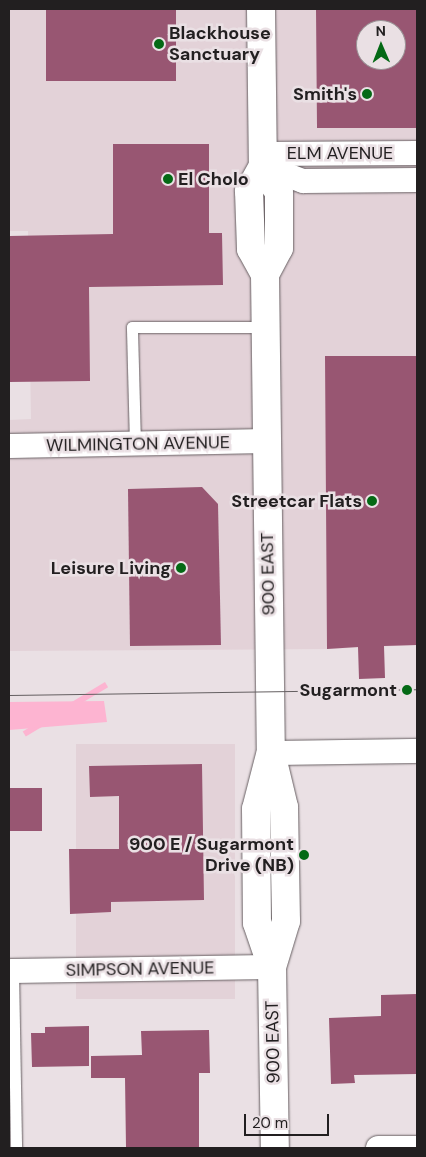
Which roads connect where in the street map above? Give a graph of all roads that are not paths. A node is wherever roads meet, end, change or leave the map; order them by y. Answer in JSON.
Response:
{"nodes":[{"id":1,"x":261,"y":9,"type":"edge"},
{"id":2,"x":417,"y":153,"type":"edge"},
{"id":3,"x":263,"y":160,"type":"junction"},
{"id":4,"x":417,"y":180,"type":"edge"},
{"id":5,"x":265,"y":327,"type":"junction"},
{"id":6,"x":267,"y":442,"type":"junction"},
{"id":7,"x":135,"y":444,"type":"junction"},
{"id":8,"x":9,"y":446,"type":"edge"},
{"id":9,"x":417,"y":751,"type":"edge"},
{"id":10,"x":270,"y":753,"type":"junction"},
{"id":11,"x":272,"y":967,"type":"junction"},
{"id":12,"x":11,"y":971,"type":"edge"},
{"id":13,"x":16,"y":1148,"type":"edge"},
{"id":14,"x":274,"y":1148,"type":"edge"},
{"id":15,"x":378,"y":1148,"type":"edge"},
{"id":16,"x":417,"y":1148,"type":"edge"}],
"edges":[{"from":1,"to":3,"type":"street","name":"900 EAST"},
{"from":2,"to":3,"type":"street","name":"ELM AVENUE"},
{"from":3,"to":4,"type":"street","name":"ELM AVENUE"},
{"from":3,"to":5,"type":"street","name":"900 EAST"},
{"from":5,"to":6,"type":"street","name":"900 EAST"},
{"from":5,"to":7,"type":"lane"},
{"from":6,"to":7,"type":"street","name":"WILMINGTON AVENUE"},
{"from":6,"to":10,"type":"street","name":"900 EAST"},
{"from":7,"to":8,"type":"street","name":"WILMINGTON AVENUE"},
{"from":9,"to":10,"type":"street"},
{"from":10,"to":11,"type":"street","name":"900 EAST"},
{"from":11,"to":12,"type":"street","name":"SIMPSON AVENUE"},
{"from":11,"to":14,"type":"street","name":"900 EAST"},
{"from":12,"to":13,"type":"lane"},
{"from":15,"to":16,"type":"street"}]}
